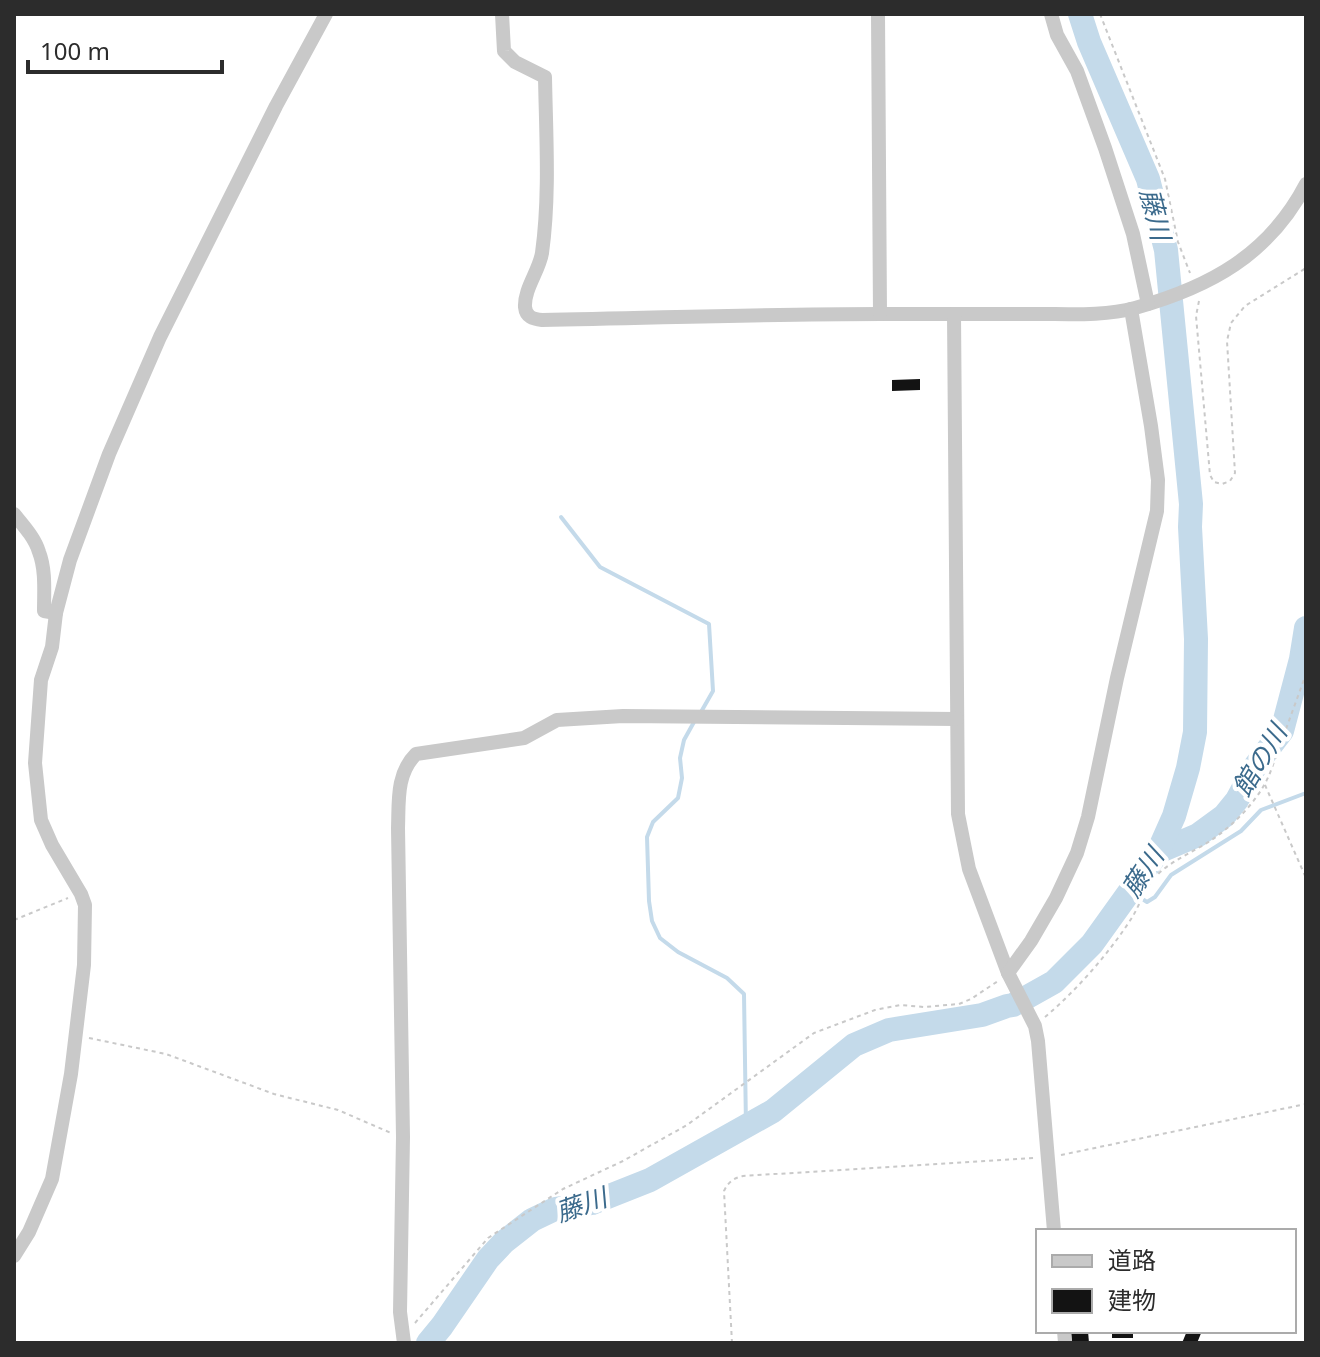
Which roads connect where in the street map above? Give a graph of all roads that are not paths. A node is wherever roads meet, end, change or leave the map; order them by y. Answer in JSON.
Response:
{"nodes":[{"id":1,"x":326,"y":14,"type":"edge"},
{"id":2,"x":502,"y":14,"type":"edge"},
{"id":3,"x":878,"y":14,"type":"edge"},
{"id":4,"x":1051,"y":14,"type":"edge"},
{"id":5,"x":1306,"y":184,"type":"edge"},
{"id":6,"x":1152,"y":303,"type":"junction"},
{"id":7,"x":1131,"y":309,"type":"junction"},
{"id":8,"x":880,"y":314,"type":"junction"},
{"id":9,"x":954,"y":314,"type":"junction"},
{"id":10,"x":14,"y":514,"type":"edge"},
{"id":11,"x":56,"y":613,"type":"junction"},
{"id":12,"x":957,"y":719,"type":"junction"},
{"id":13,"x":1008,"y":973,"type":"junction"},
{"id":14,"x":1054,"y":1229,"type":"edge"},
{"id":15,"x":14,"y":1256,"type":"edge"},
{"id":16,"x":403,"y":1337,"type":"edge"}],
"edges":[{"from":1,"to":11,"type":"street"},
{"from":2,"to":8,"type":"street"},
{"from":3,"to":8,"type":"street"},
{"from":4,"to":6,"type":"street"},
{"from":5,"to":6,"type":"street"},
{"from":6,"to":7,"type":"street"},
{"from":7,"to":9,"type":"street"},
{"from":7,"to":13,"type":"street"},
{"from":8,"to":9,"type":"street"},
{"from":9,"to":12,"type":"street"},
{"from":10,"to":11,"type":"street"},
{"from":11,"to":15,"type":"street"},
{"from":12,"to":13,"type":"street"},
{"from":12,"to":16,"type":"street"},
{"from":13,"to":14,"type":"street"}]}
